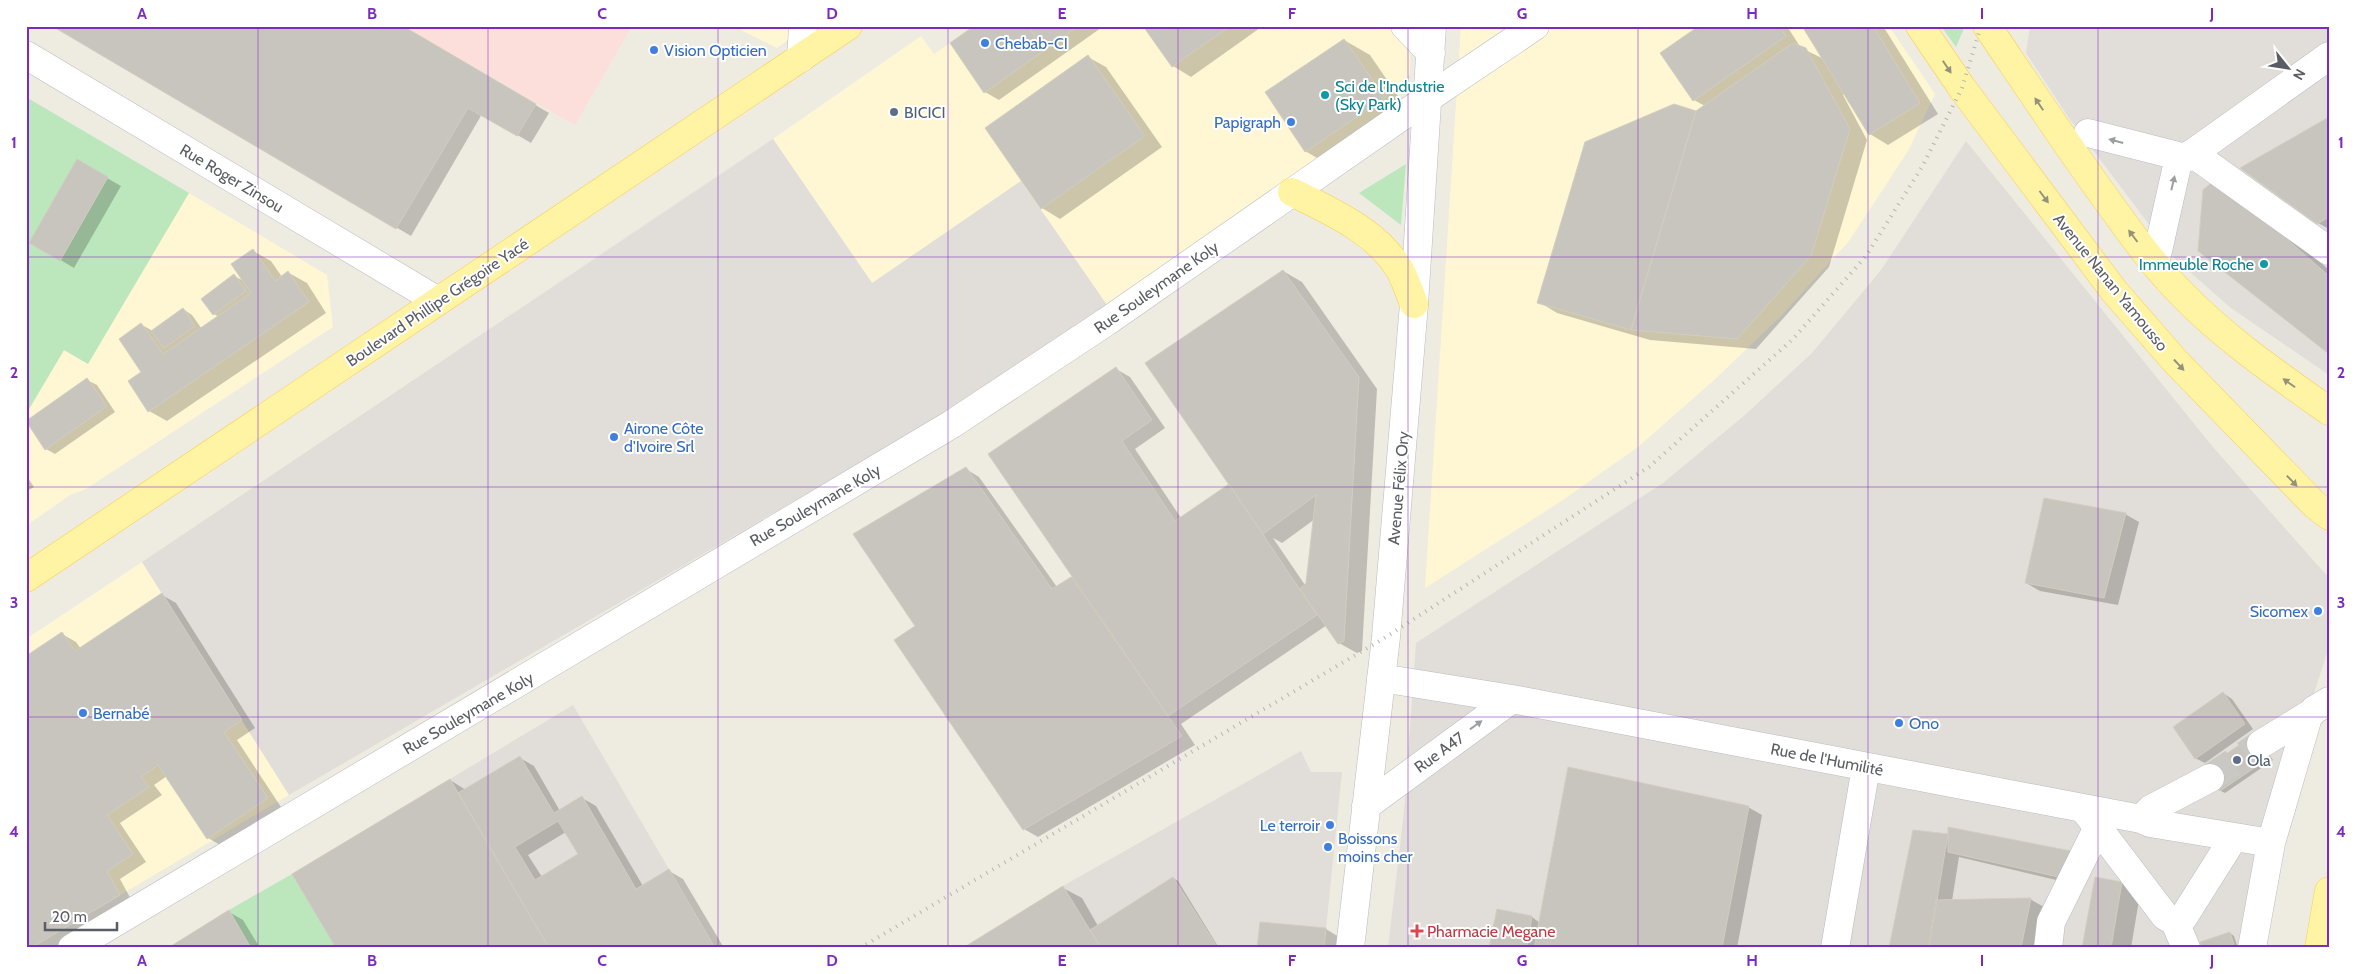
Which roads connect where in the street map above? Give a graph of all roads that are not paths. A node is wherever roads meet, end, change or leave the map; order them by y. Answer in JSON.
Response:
{"nodes":[{"id":1,"x":803,"y":26,"type":"edge"},
{"id":2,"x":848,"y":26,"type":"edge"},
{"id":3,"x":1405,"y":26,"type":"edge"},
{"id":4,"x":1432,"y":26,"type":"edge"},
{"id":5,"x":1535,"y":26,"type":"edge"},
{"id":6,"x":1920,"y":26,"type":"edge"},
{"id":7,"x":1987,"y":26,"type":"edge"},
{"id":8,"x":1431,"y":54,"type":"junction"},
{"id":9,"x":26,"y":55,"type":"edge"},
{"id":10,"x":2329,"y":56,"type":"edge"},
{"id":11,"x":801,"y":58,"type":"junction"},
{"id":12,"x":1428,"y":98,"type":"junction"},
{"id":13,"x":2088,"y":133,"type":"dead end"},
{"id":14,"x":2186,"y":155,"type":"junction"},
{"id":15,"x":1292,"y":192,"type":"junction"},
{"id":16,"x":2329,"y":251,"type":"edge"},
{"id":17,"x":2154,"y":264,"type":"junction"},
{"id":18,"x":438,"y":302,"type":"junction"},
{"id":19,"x":1414,"y":304,"type":"junction"},
{"id":20,"x":2329,"y":411,"type":"edge"},
{"id":21,"x":2329,"y":516,"type":"edge"},
{"id":22,"x":26,"y":578,"type":"edge"},
{"id":23,"x":1381,"y":678,"type":"junction"},
{"id":24,"x":1512,"y":699,"type":"junction"},
{"id":25,"x":2319,"y":707,"type":"edge"},
{"id":26,"x":2261,"y":744,"type":"tunnel mouth"},
{"id":27,"x":1866,"y":768,"type":"junction"},
{"id":28,"x":2210,"y":778,"type":"tunnel mouth"},
{"id":29,"x":1366,"y":806,"type":"junction"},
{"id":30,"x":2090,"y":817,"type":"junction"},
{"id":31,"x":2141,"y":819,"type":"junction"},
{"id":32,"x":2234,"y":837,"type":"junction"},
{"id":33,"x":2271,"y":843,"type":"junction"},
{"id":34,"x":2329,"y":891,"type":"edge"},
{"id":35,"x":2175,"y":922,"type":"junction"},
{"id":36,"x":72,"y":948,"type":"edge"},
{"id":37,"x":1350,"y":948,"type":"edge"},
{"id":38,"x":1835,"y":948,"type":"edge"},
{"id":39,"x":2048,"y":948,"type":"edge"},
{"id":40,"x":2186,"y":948,"type":"edge"},
{"id":41,"x":2252,"y":948,"type":"edge"},
{"id":42,"x":2319,"y":948,"type":"edge"}],
"edges":[{"from":1,"to":11,"type":"street"},
{"from":2,"to":11,"type":"main road","name":"Boulevard Phillipe Grégoire Yacé"},
{"from":3,"to":8,"type":"street"},
{"from":4,"to":8,"type":"street","name":"Avenue Félix Ory"},
{"from":5,"to":12,"type":"street","name":"Rue Souleymane Koly"},
{"from":6,"to":21,"type":"main road","name":"Avenue Nanan Yamousso","one_way":true},
{"from":17,"to":7,"type":"main road","one_way":true},
{"from":8,"to":12,"type":"street","name":"Avenue Félix Ory"},
{"from":9,"to":18,"type":"street","name":"Rue Roger Zinsou"},
{"from":10,"to":14,"type":"street"},
{"from":11,"to":18,"type":"main road","name":"Boulevard Phillipe Grégoire Yacé"},
{"from":12,"to":15,"type":"street","name":"Rue Souleymane Koly"},
{"from":12,"to":19,"type":"street","name":"Avenue Félix Ory"},
{"from":14,"to":13,"type":"street","one_way":true},
{"from":14,"to":16,"type":"street"},
{"from":17,"to":14,"type":"street","one_way":true},
{"from":15,"to":19,"type":"main road"},
{"from":15,"to":36,"type":"street","name":"Rue Souleymane Koly"},
{"from":20,"to":17,"type":"main road","one_way":true},
{"from":18,"to":22,"type":"main road","name":"Boulevard Phillipe Grégoire Yacé"},
{"from":19,"to":23,"type":"street","name":"Avenue Félix Ory"},
{"from":23,"to":24,"type":"street","name":"Rue de l'Humilité"},
{"from":23,"to":29,"type":"street","name":"Avenue Félix Ory"},
{"from":24,"to":27,"type":"street","name":"Rue de l'Humilité"},
{"from":29,"to":24,"type":"street","name":"Rue A47","one_way":true},
{"from":25,"to":26,"type":"street"},
{"from":25,"to":33,"type":"street"},
{"from":27,"to":30,"type":"street","name":"Rue de l'Humilité"},
{"from":27,"to":38,"type":"street"},
{"from":28,"to":31,"type":"street"},
{"from":29,"to":37,"type":"street","name":"Avenue Félix Ory"},
{"from":30,"to":31,"type":"street","name":"Rue de l'Humilité"},
{"from":30,"to":35,"type":"street"},
{"from":30,"to":39,"type":"street"},
{"from":31,"to":32,"type":"street","name":"Rue de l'Humilité"},
{"from":32,"to":33,"type":"street","name":"Rue de l'Humilité"},
{"from":32,"to":35,"type":"street"},
{"from":33,"to":41,"type":"street"},
{"from":34,"to":42,"type":"main road"},
{"from":35,"to":40,"type":"street"}]}
